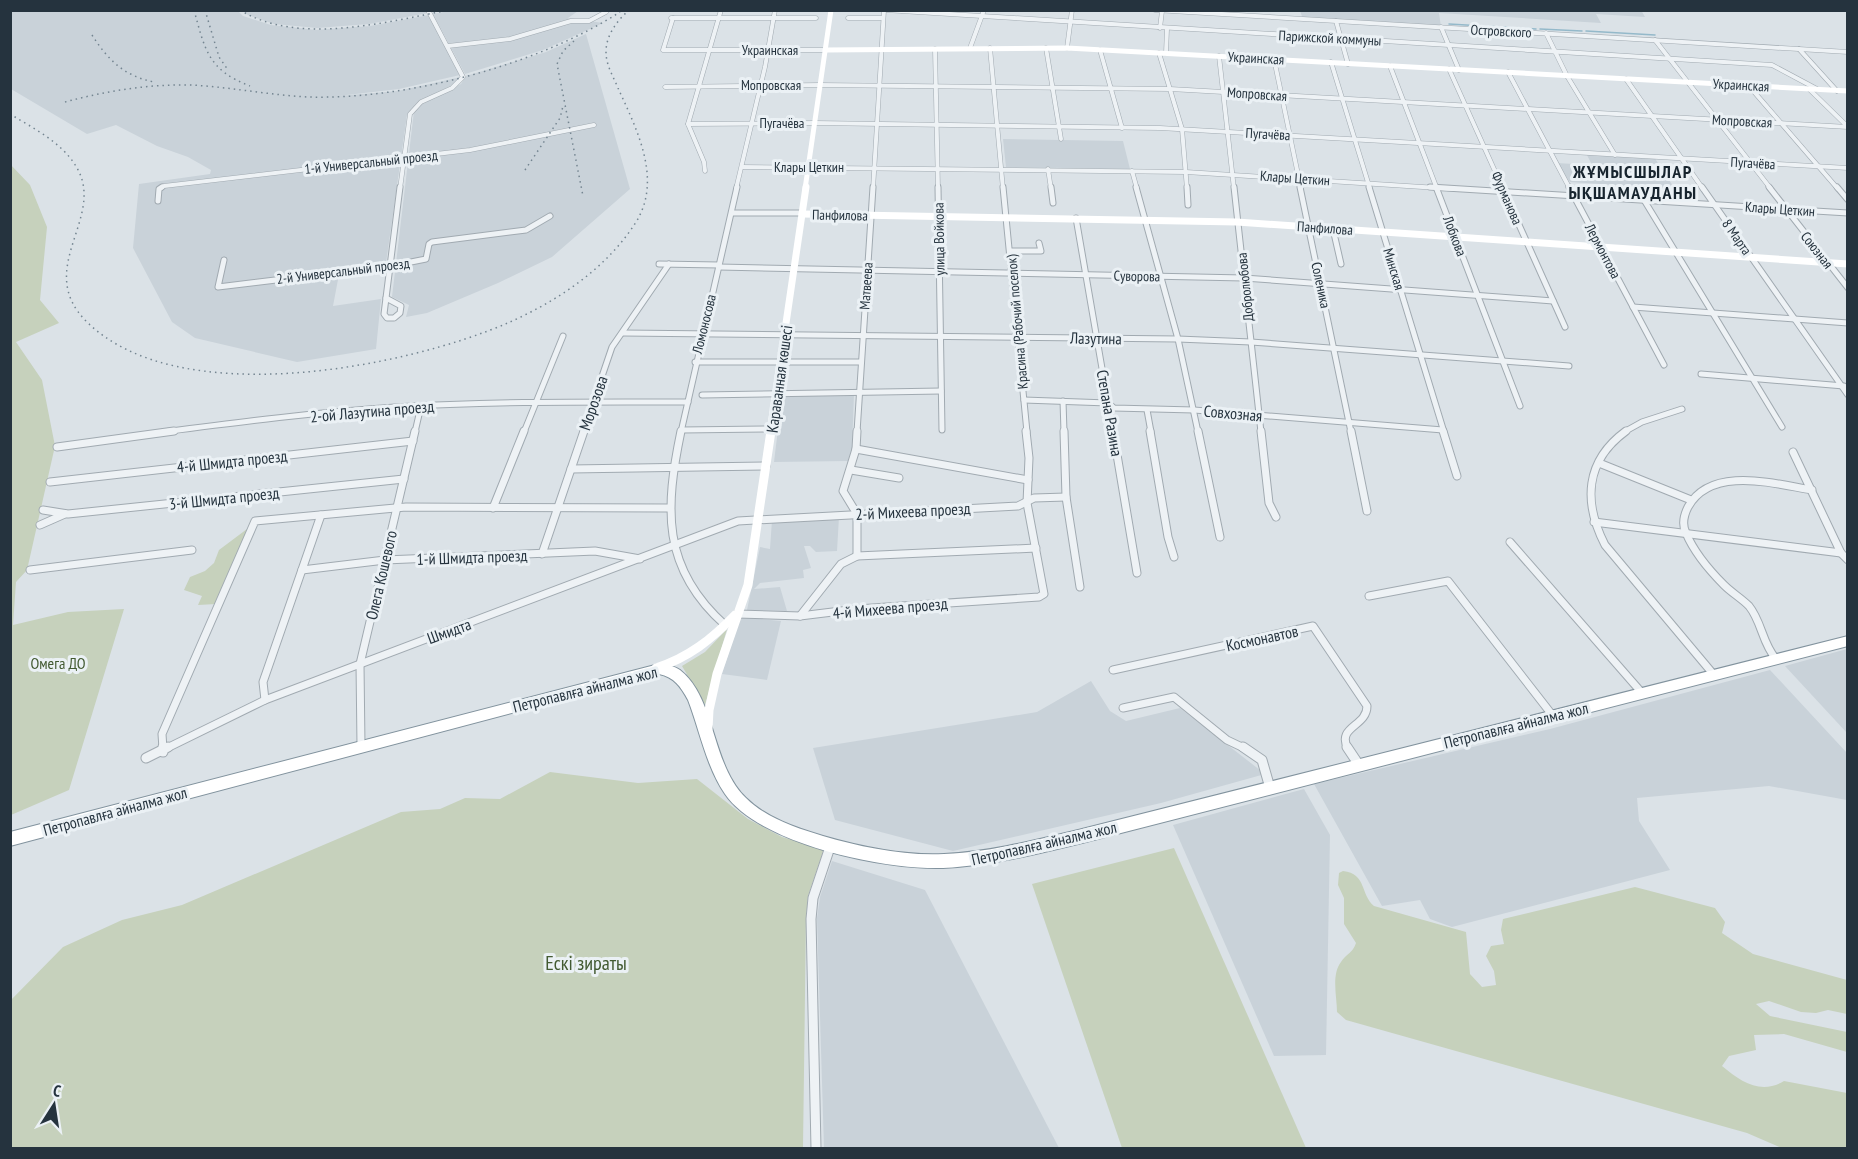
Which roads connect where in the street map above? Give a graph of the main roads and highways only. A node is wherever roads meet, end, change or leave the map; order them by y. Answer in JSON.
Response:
{"nodes":[{"id":1,"x":1848,"y":641,"type":"edge"},
{"id":2,"x":10,"y":839,"type":"edge"}],
"edges":[{"from":1,"to":2,"type":"highway","name":"Петропавлға айналма жол"}]}
